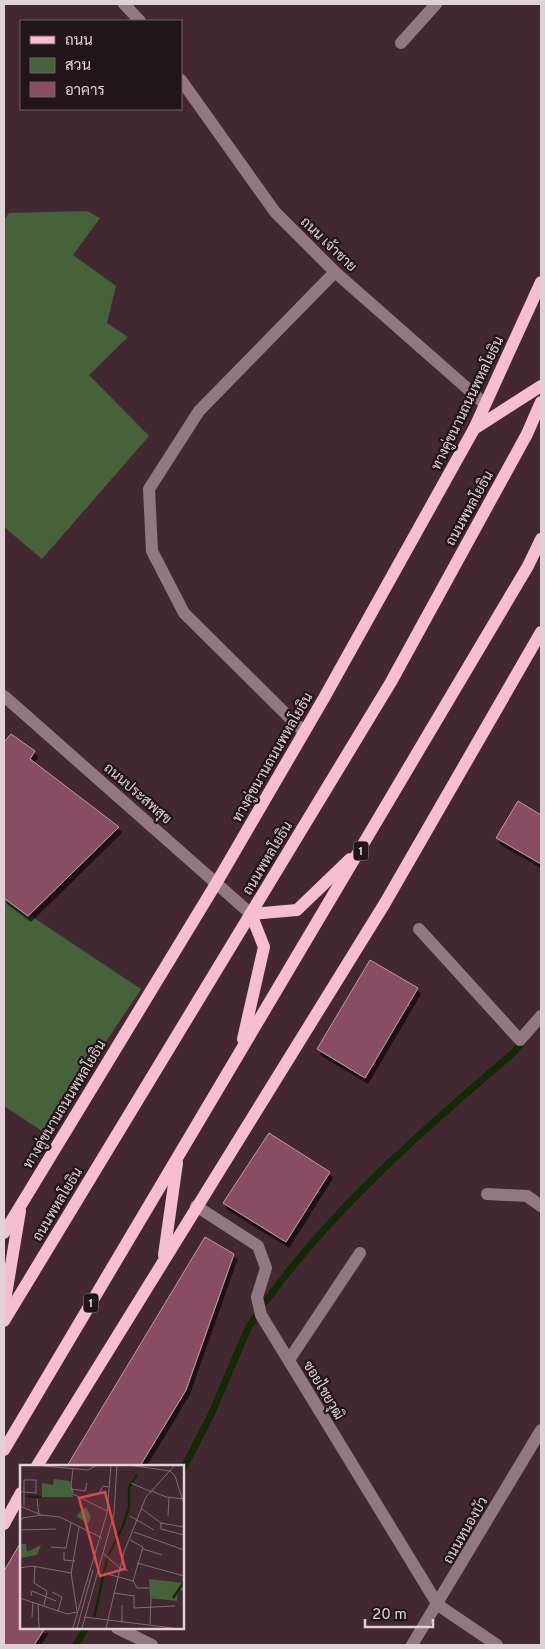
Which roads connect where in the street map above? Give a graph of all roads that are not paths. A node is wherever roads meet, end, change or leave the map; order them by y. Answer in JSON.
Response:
{"nodes":[{"id":1,"x":124,"y":4,"type":"edge"},
{"id":2,"x":436,"y":4,"type":"edge"},
{"id":3,"x":139,"y":20,"type":"edge"},
{"id":4,"x":402,"y":42,"type":"dead end"},
{"id":5,"x":182,"y":81,"type":"edge"},
{"id":6,"x":335,"y":272,"type":"junction"},
{"id":7,"x":541,"y":282,"type":"edge"},
{"id":8,"x":541,"y":386,"type":"edge"},
{"id":9,"x":541,"y":402,"type":"edge"},
{"id":10,"x":485,"y":404,"type":"junction"},
{"id":11,"x":474,"y":429,"type":"junction"},
{"id":12,"x":541,"y":539,"type":"edge"},
{"id":13,"x":541,"y":632,"type":"edge"},
{"id":14,"x":4,"y":696,"type":"edge"},
{"id":15,"x":304,"y":732,"type":"junction"},
{"id":16,"x":364,"y":846,"type":"junction"},
{"id":17,"x":217,"y":882,"type":"junction"},
{"id":18,"x":251,"y":914,"type":"junction"},
{"id":19,"x":419,"y":929,"type":"dead end"},
{"id":20,"x":541,"y":1016,"type":"edge"},
{"id":21,"x":241,"y":1050,"type":"junction"},
{"id":22,"x":178,"y":1156,"type":"junction"},
{"id":23,"x":487,"y":1194,"type":"dead end"},
{"id":24,"x":21,"y":1206,"type":"junction"},
{"id":25,"x":196,"y":1206,"type":"junction"},
{"id":26,"x":541,"y":1206,"type":"edge"},
{"id":27,"x":4,"y":1232,"type":"edge"},
{"id":28,"x":360,"y":1253,"type":"dead end"},
{"id":29,"x":164,"y":1260,"type":"junction"},
{"id":30,"x":4,"y":1308,"type":"edge"},
{"id":31,"x":4,"y":1321,"type":"edge"},
{"id":32,"x":289,"y":1360,"type":"junction"},
{"id":33,"x":541,"y":1430,"type":"edge"},
{"id":34,"x":4,"y":1450,"type":"edge"},
{"id":35,"x":38,"y":1465,"type":"edge"},
{"id":36,"x":20,"y":1495,"type":"edge"},
{"id":37,"x":4,"y":1524,"type":"edge"},
{"id":38,"x":438,"y":1605,"type":"junction"},
{"id":39,"x":119,"y":1629,"type":"edge"},
{"id":40,"x":152,"y":1645,"type":"edge"},
{"id":41,"x":412,"y":1645,"type":"edge"},
{"id":42,"x":497,"y":1645,"type":"edge"}],
"edges":[{"from":1,"to":3,"type":"street"},
{"from":2,"to":4,"type":"street"},
{"from":5,"to":6,"type":"street","name":"ถนน เจ้าชาย"},
{"from":6,"to":10,"type":"street","name":"ถนน เจ้าชาย"},
{"from":6,"to":15,"type":"street"},
{"from":7,"to":10,"type":"main road","name":"ทางคู่ขนานถนนพหลโยธิน"},
{"from":8,"to":11,"type":"main road"},
{"from":9,"to":18,"type":"main road","name":"ถนนพหลโยธิน"},
{"from":10,"to":11,"type":"main road","name":"ทางคู่ขนานถนนพหลโยธิน"},
{"from":11,"to":15,"type":"main road","name":"ทางคู่ขนานถนนพหลโยธิน"},
{"from":12,"to":16,"type":"main road","number":"1"},
{"from":13,"to":25,"type":"main road"},
{"from":14,"to":17,"type":"street","name":"ถนนประสพสุข"},
{"from":15,"to":17,"type":"main road","name":"ทางคู่ขนานถนนพหลโยธิน"},
{"from":16,"to":18,"type":"main road"},
{"from":16,"to":21,"type":"main road","number":"1"},
{"from":17,"to":18,"type":"street","name":"ถนนประสพสุข"},
{"from":17,"to":24,"type":"main road","name":"ทางคู่ขนานถนนพหลโยธิน"},
{"from":18,"to":21,"type":"main road"},
{"from":18,"to":31,"type":"main road","name":"ถนนพหลโยธิน"},
{"from":19,"to":20,"type":"street"},
{"from":21,"to":22,"type":"main road","number":"1"},
{"from":22,"to":29,"type":"main road"},
{"from":22,"to":34,"type":"main road","number":"1"},
{"from":23,"to":26,"type":"street"},
{"from":24,"to":27,"type":"main road","name":"ทางคู่ขนานถนนพหลโยธิน"},
{"from":24,"to":30,"type":"main road"},
{"from":25,"to":29,"type":"main road"},
{"from":25,"to":32,"type":"street","name":"ซอยไชยวุฒิ"},
{"from":28,"to":32,"type":"street"},
{"from":29,"to":35,"type":"main road"},
{"from":32,"to":38,"type":"street","name":"ซอยไชยวุฒิ"},
{"from":33,"to":38,"type":"street","name":"ถนนหนองบัว"},
{"from":36,"to":37,"type":"main road"},
{"from":38,"to":41,"type":"street","name":"ถนนหนองบัว"},
{"from":38,"to":42,"type":"street"},
{"from":39,"to":40,"type":"street"}]}
